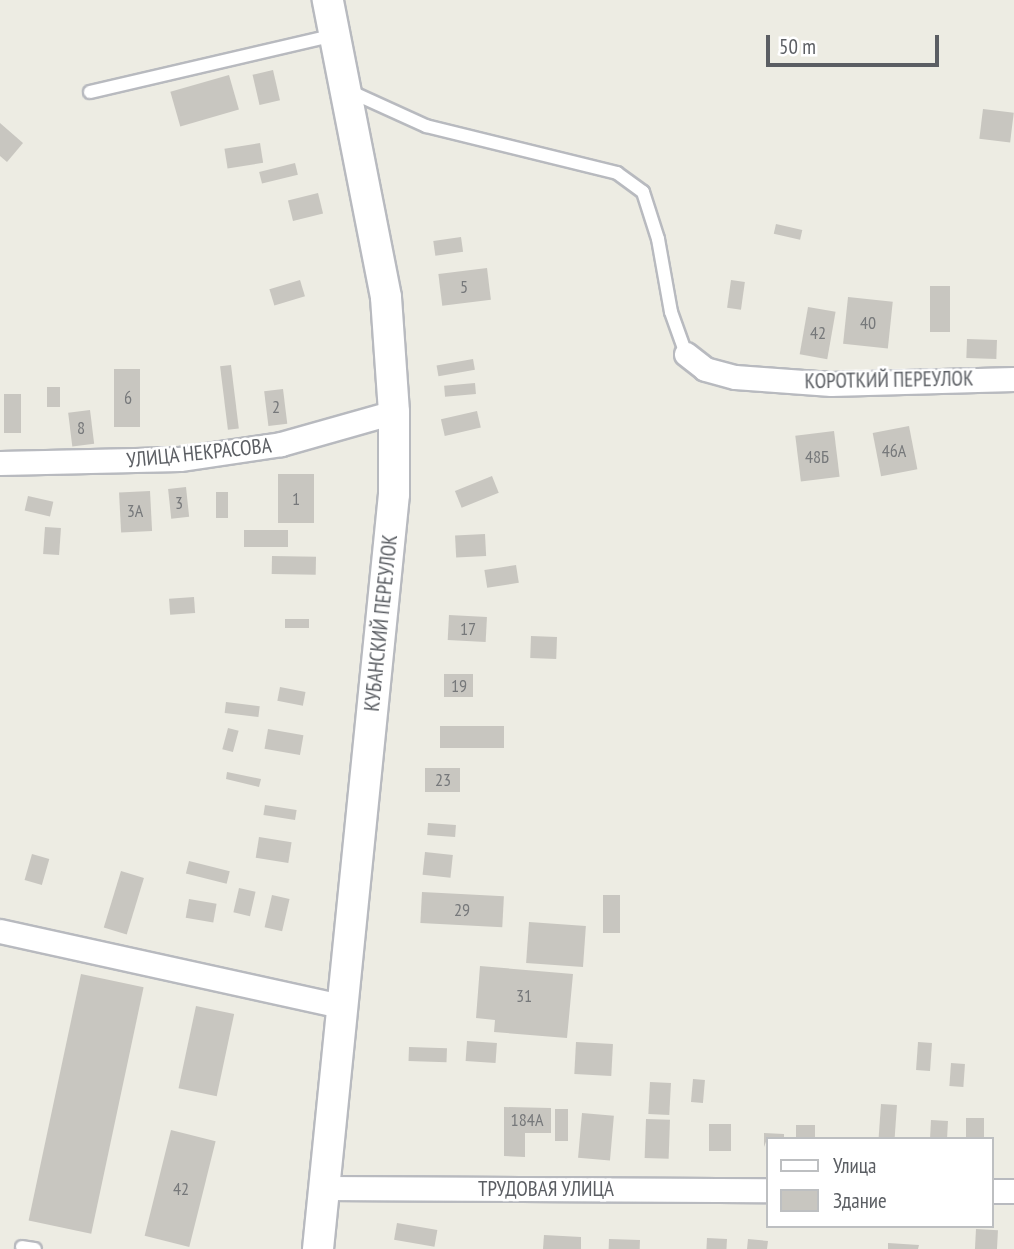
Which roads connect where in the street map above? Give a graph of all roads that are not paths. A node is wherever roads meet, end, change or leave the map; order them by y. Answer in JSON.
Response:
{"nodes":[{"id":1,"x":328,"y":0,"type":"edge"},
{"id":2,"x":334,"y":35,"type":"junction"},
{"id":3,"x":342,"y":88,"type":"junction"},
{"id":4,"x":90,"y":92,"type":"dead end"},
{"id":5,"x":686,"y":354,"type":"joint"},
{"id":6,"x":1014,"y":379,"type":"edge"},
{"id":7,"x":394,"y":412,"type":"junction"},
{"id":8,"x":0,"y":463,"type":"edge"},
{"id":9,"x":0,"y":931,"type":"edge"},
{"id":10,"x":341,"y":1006,"type":"junction"},
{"id":11,"x":324,"y":1188,"type":"junction"},
{"id":12,"x":766,"y":1190,"type":"edge"},
{"id":13,"x":993,"y":1191,"type":"edge"},
{"id":14,"x":1014,"y":1191,"type":"edge"},
{"id":15,"x":318,"y":1249,"type":"edge"}],
"edges":[{"from":1,"to":2,"type":"street","name":"КУБАНСКИЙ ПЕРЕУЛОК"},
{"from":2,"to":3,"type":"street","name":"КУБАНСКИЙ ПЕРЕУЛОК"},
{"from":2,"to":4,"type":"lane"},
{"from":3,"to":5,"type":"lane"},
{"from":3,"to":7,"type":"street","name":"КУБАНСКИЙ ПЕРЕУЛОК"},
{"from":5,"to":6,"type":"street","name":"КОРОТКИЙ ПЕРЕУЛОК"},
{"from":7,"to":8,"type":"street","name":"УЛИЦА НЕКРАСОВА"},
{"from":7,"to":10,"type":"street","name":"КУБАНСКИЙ ПЕРЕУЛОК"},
{"from":9,"to":10,"type":"street"},
{"from":10,"to":11,"type":"street","name":"КУБАНСКИЙ ПЕРЕУЛОК"},
{"from":11,"to":12,"type":"street","name":"ТРУДОВАЯ УЛИЦА"},
{"from":11,"to":15,"type":"street","name":"КУБАНСКИЙ ПЕРЕУЛОК"},
{"from":13,"to":14,"type":"street"}]}
